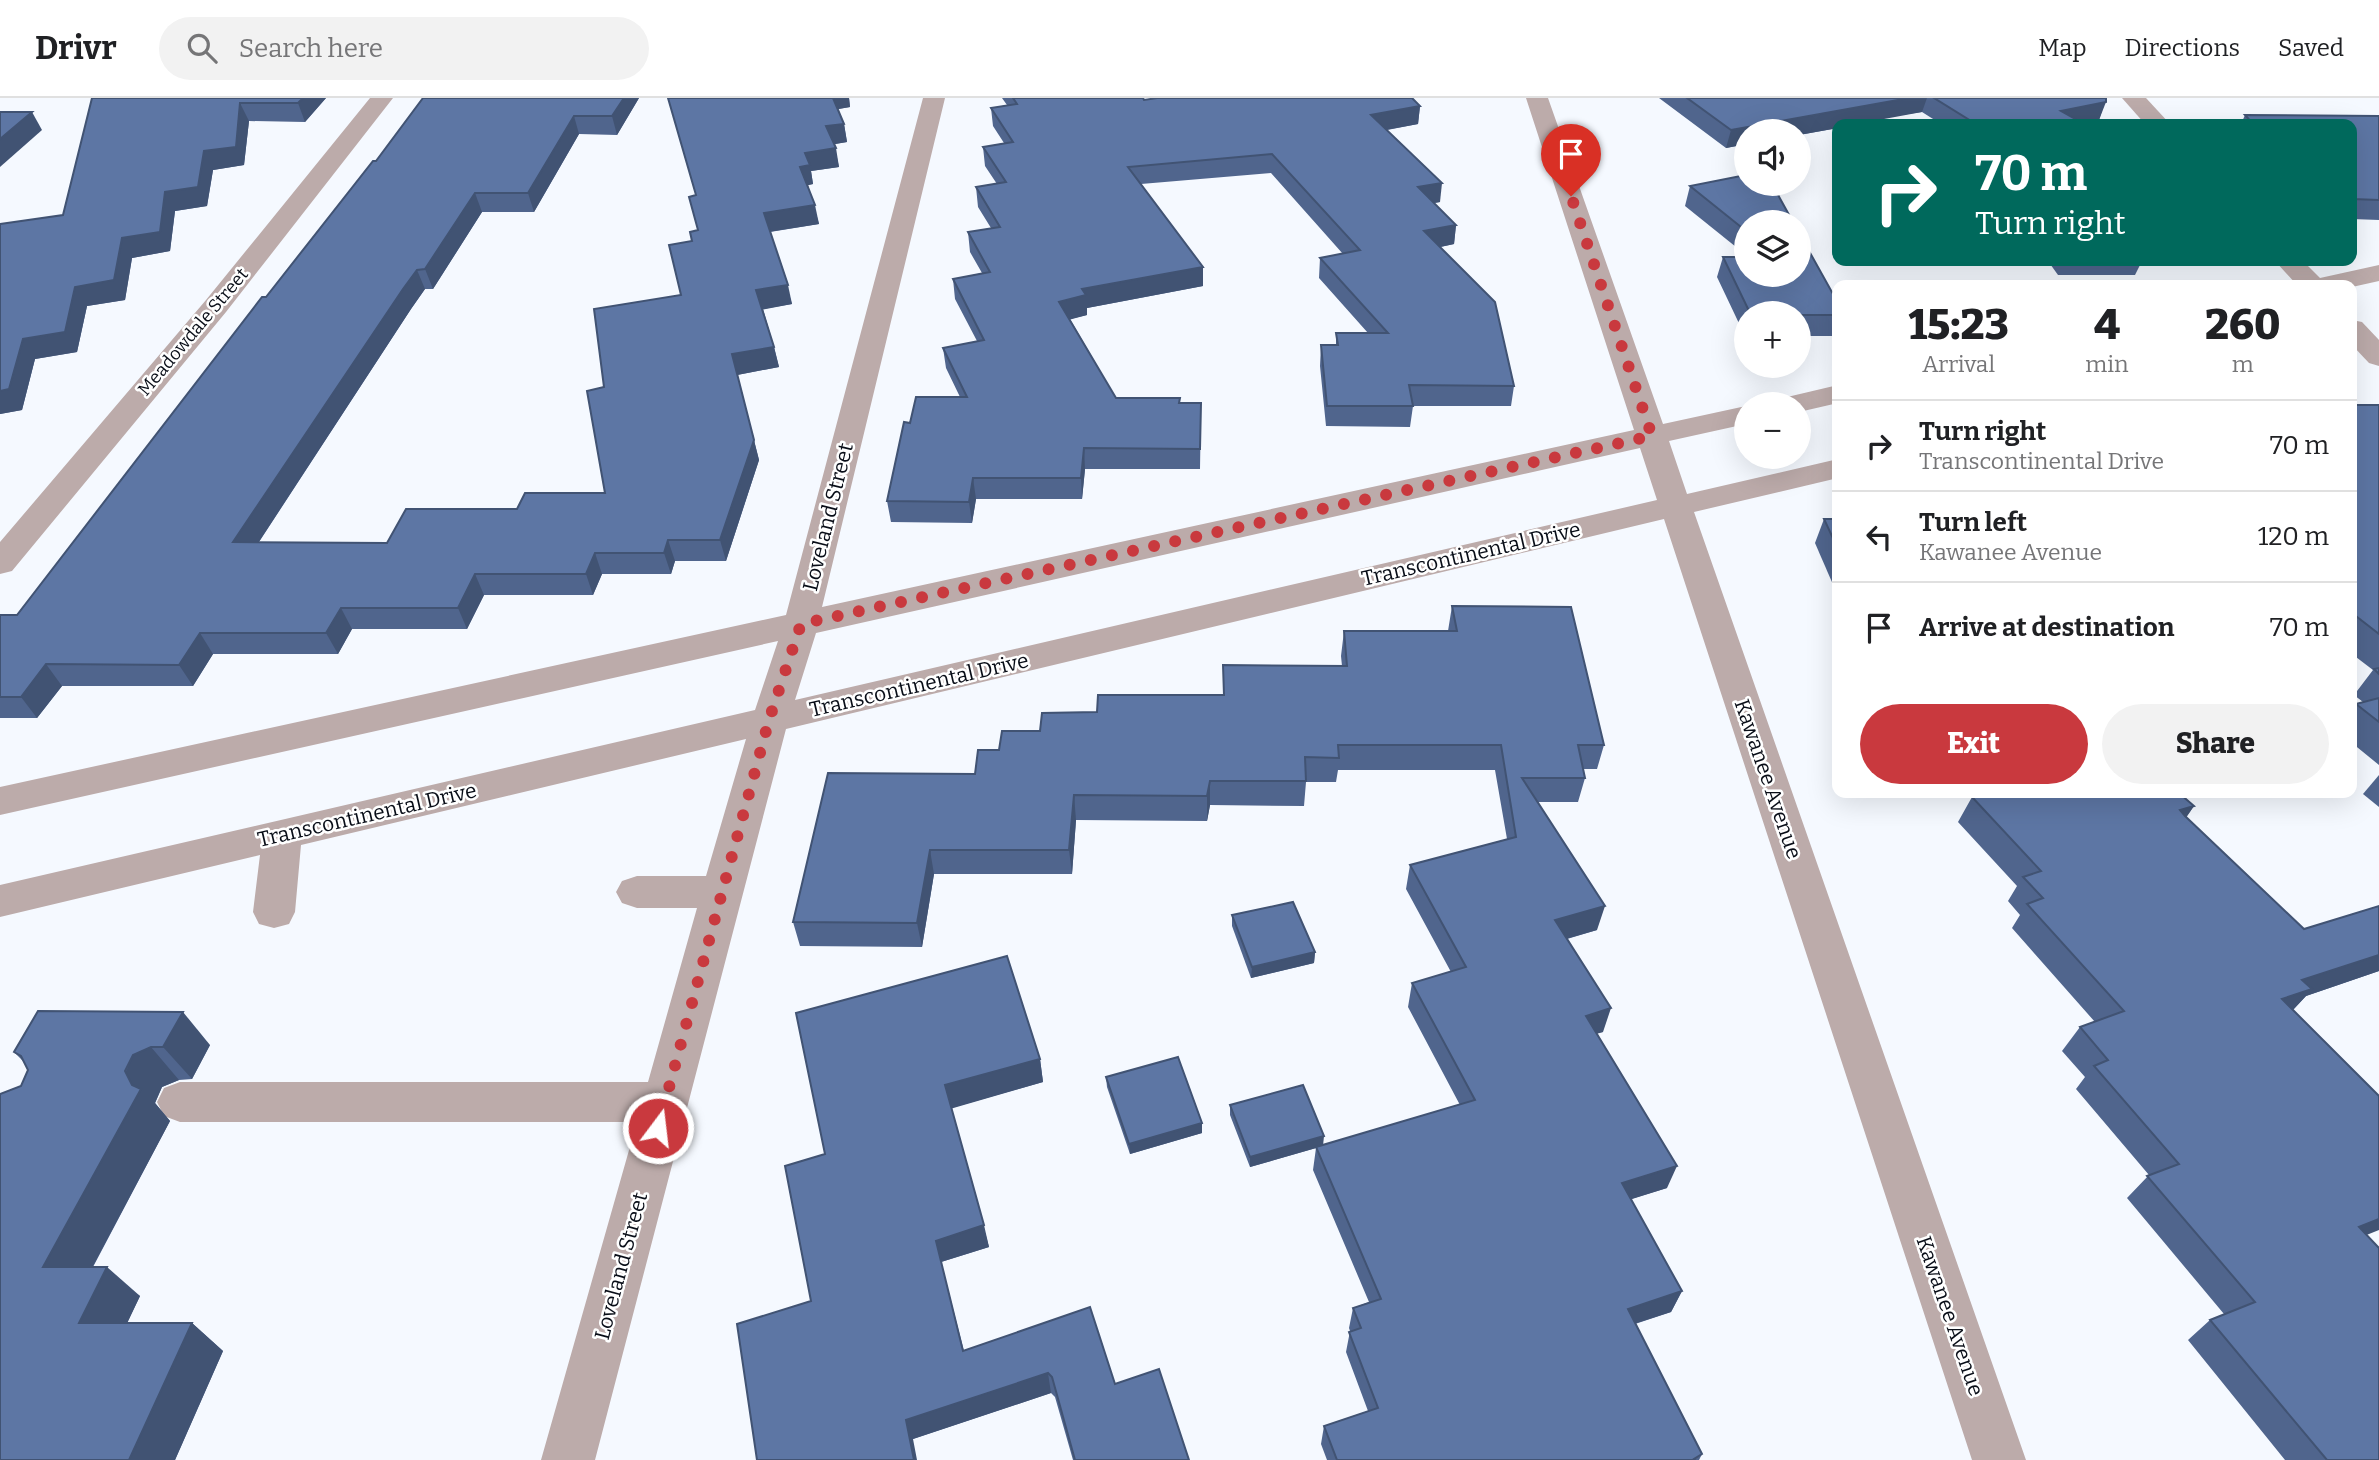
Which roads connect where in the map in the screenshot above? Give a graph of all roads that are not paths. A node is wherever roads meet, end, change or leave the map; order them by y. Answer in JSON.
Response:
{"nodes":[{"id":1,"x":382,"y":98,"type":"edge"},
{"id":2,"x":934,"y":98,"type":"edge"},
{"id":3,"x":1537,"y":98,"type":"edge"},
{"id":4,"x":2133,"y":98,"type":"edge"},
{"id":5,"x":2153,"y":119,"type":"edge"},
{"id":6,"x":2293,"y":266,"type":"edge"},
{"id":7,"x":2379,"y":273,"type":"edge"},
{"id":8,"x":2307,"y":280,"type":"edge"},
{"id":9,"x":2346,"y":280,"type":"edge"},
{"id":10,"x":1832,"y":395,"type":"edge"},
{"id":11,"x":1811,"y":400,"type":"edge"},
{"id":12,"x":1734,"y":418,"type":"edge"},
{"id":13,"x":1652,"y":436,"type":"junction"},
{"id":14,"x":1832,"y":469,"type":"edge"},
{"id":15,"x":1676,"y":506,"type":"junction"},
{"id":16,"x":0,"y":563,"type":"edge"},
{"id":17,"x":801,"y":624,"type":"junction"},
{"id":18,"x":769,"y":720,"type":"junction"},
{"id":19,"x":0,"y":801,"type":"edge"},
{"id":20,"x":282,"y":835,"type":"junction"},
{"id":21,"x":723,"y":891,"type":"junction"},
{"id":22,"x":637,"y":892,"type":"dead end"},
{"id":23,"x":0,"y":901,"type":"edge"},
{"id":24,"x":274,"y":912,"type":"dead end"},
{"id":25,"x":180,"y":1102,"type":"dead end"},
{"id":26,"x":665,"y":1102,"type":"junction"},
{"id":27,"x":568,"y":1460,"type":"edge"},
{"id":28,"x":1998,"y":1460,"type":"edge"}],
"edges":[{"from":1,"to":16,"type":"street","name":"Meadowdale Street"},
{"from":2,"to":17,"type":"street","name":"Loveland Street"},
{"from":3,"to":13,"type":"street","name":"Kawanee Avenue"},
{"from":4,"to":5,"type":"street"},
{"from":6,"to":8,"type":"street"},
{"from":7,"to":9,"type":"street"},
{"from":10,"to":11,"type":"street"},
{"from":12,"to":13,"type":"street"},
{"from":13,"to":15,"type":"street","name":"Kawanee Avenue"},
{"from":13,"to":17,"type":"street"},
{"from":14,"to":15,"type":"street","name":"Transcontinental Drive"},
{"from":15,"to":18,"type":"street","name":"Transcontinental Drive"},
{"from":15,"to":28,"type":"street","name":"Kawanee Avenue"},
{"from":17,"to":18,"type":"street","name":"Loveland Street"},
{"from":17,"to":19,"type":"street"},
{"from":18,"to":20,"type":"street","name":"Transcontinental Drive"},
{"from":18,"to":21,"type":"street","name":"Loveland Street"},
{"from":20,"to":23,"type":"street","name":"Transcontinental Drive"},
{"from":20,"to":24,"type":"street"},
{"from":21,"to":22,"type":"street"},
{"from":21,"to":26,"type":"street","name":"Loveland Street"},
{"from":25,"to":26,"type":"street"},
{"from":26,"to":27,"type":"street","name":"Loveland Street"}]}
